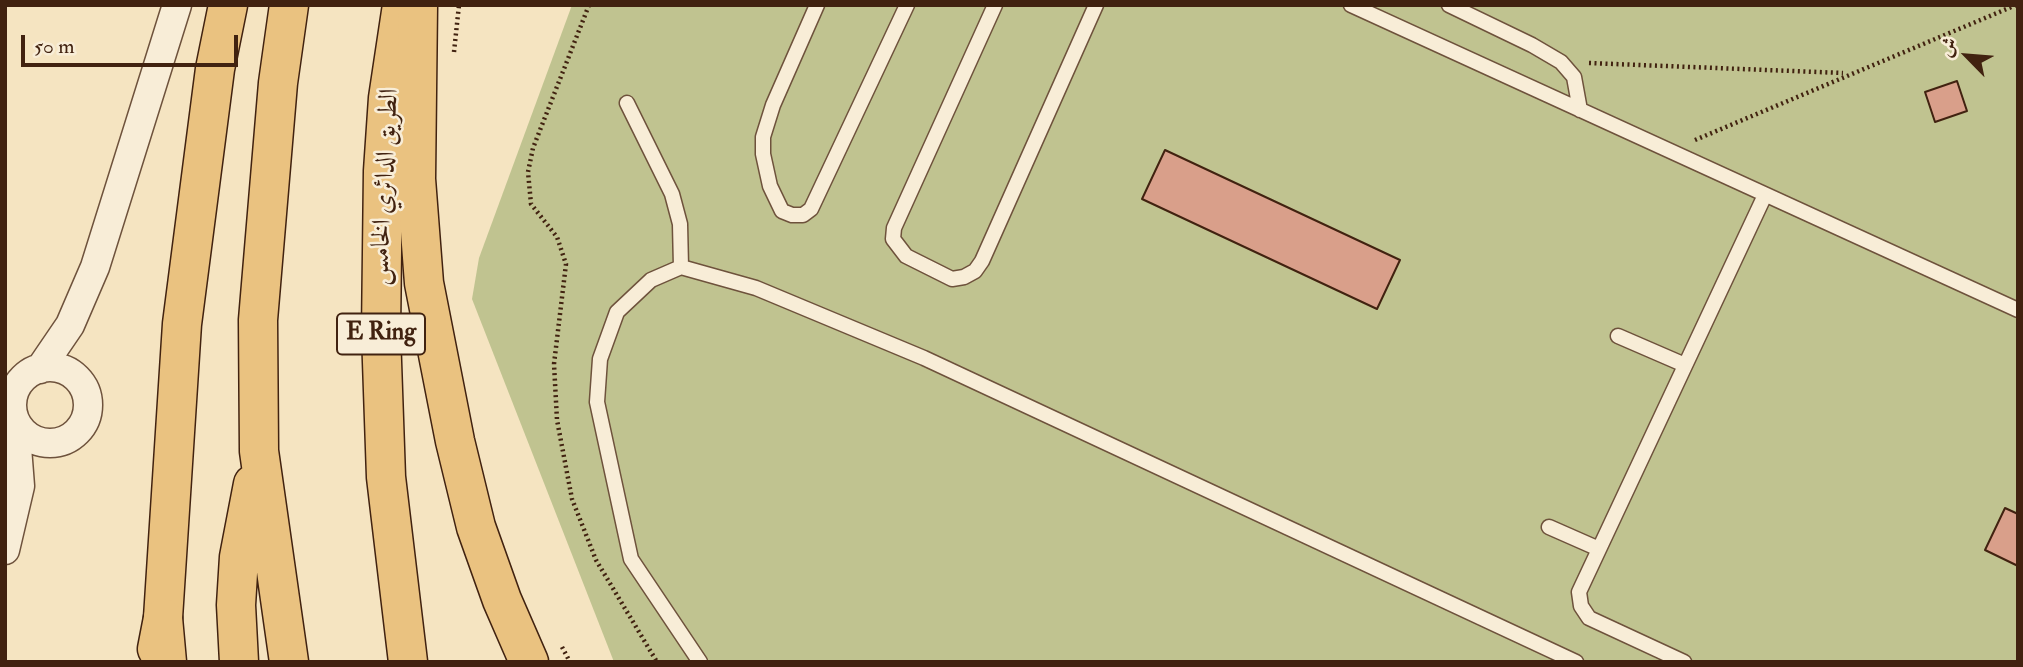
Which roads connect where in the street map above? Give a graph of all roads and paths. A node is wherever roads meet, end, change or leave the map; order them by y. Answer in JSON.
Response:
{"nodes":[{"id":1,"x":177,"y":5,"type":"edge"},
{"id":2,"x":228,"y":5,"type":"edge"},
{"id":3,"x":289,"y":5,"type":"edge"},
{"id":4,"x":402,"y":5,"type":"edge"},
{"id":5,"x":418,"y":5,"type":"edge"},
{"id":6,"x":459,"y":5,"type":"edge"},
{"id":7,"x":589,"y":5,"type":"edge"},
{"id":8,"x":817,"y":5,"type":"edge"},
{"id":9,"x":907,"y":5,"type":"edge"},
{"id":10,"x":995,"y":5,"type":"edge"},
{"id":11,"x":1096,"y":5,"type":"edge"},
{"id":12,"x":1351,"y":5,"type":"edge"},
{"id":13,"x":1449,"y":5,"type":"edge"},
{"id":14,"x":2015,"y":5,"type":"edge"},
{"id":15,"x":1561,"y":62,"type":"junction"},
{"id":16,"x":453,"y":66,"type":"dead end"},
{"id":17,"x":1847,"y":74,"type":"junction"},
{"id":18,"x":627,"y":103,"type":"dead end"},
{"id":19,"x":1580,"y":110,"type":"junction"},
{"id":20,"x":1665,"y":149,"type":"junction"},
{"id":21,"x":1765,"y":195,"type":"junction"},
{"id":22,"x":681,"y":267,"type":"junction"},
{"id":23,"x":2018,"y":310,"type":"edge"},
{"id":24,"x":1618,"y":336,"type":"dead end"},
{"id":25,"x":1685,"y":365,"type":"junction"},
{"id":26,"x":24,"y":373,"type":"edge"},
{"id":27,"x":11,"y":407,"type":"edge"},
{"id":28,"x":60,"y":442,"type":"junction"},
{"id":29,"x":259,"y":451,"type":"junction"},
{"id":30,"x":17,"y":507,"type":"junction"},
{"id":31,"x":1549,"y":527,"type":"dead end"},
{"id":32,"x":5,"y":550,"type":"edge"},
{"id":33,"x":1599,"y":550,"type":"junction"},
{"id":34,"x":163,"y":618,"type":"junction"},
{"id":35,"x":544,"y":652,"type":"edge"},
{"id":36,"x":154,"y":662,"type":"edge"},
{"id":37,"x":167,"y":662,"type":"edge"},
{"id":38,"x":239,"y":662,"type":"edge"},
{"id":39,"x":289,"y":662,"type":"edge"},
{"id":40,"x":408,"y":662,"type":"edge"},
{"id":41,"x":570,"y":662,"type":"edge"},
{"id":42,"x":657,"y":662,"type":"edge"},
{"id":43,"x":701,"y":662,"type":"edge"},
{"id":44,"x":1576,"y":662,"type":"edge"},
{"id":45,"x":1684,"y":662,"type":"edge"}],
"edges":[{"from":1,"to":26,"type":"street"},
{"from":2,"to":34,"type":"main road"},
{"from":3,"to":29,"type":"main road"},
{"from":4,"to":40,"type":"main road","name":"الطريق الدائري الخامس","number":"E Ring"},
{"from":5,"to":35,"type":"main road"},
{"from":6,"to":16,"type":"path"},
{"from":7,"to":42,"type":"path"},
{"from":8,"to":9,"type":"lane"},
{"from":10,"to":11,"type":"lane"},
{"from":12,"to":19,"type":"lane"},
{"from":13,"to":15,"type":"lane"},
{"from":14,"to":17,"type":"path"},
{"from":15,"to":17,"type":"path"},
{"from":15,"to":19,"type":"lane"},
{"from":17,"to":20,"type":"path"},
{"from":18,"to":22,"type":"lane"},
{"from":19,"to":20,"type":"lane"},
{"from":20,"to":21,"type":"lane"},
{"from":21,"to":23,"type":"lane"},
{"from":21,"to":25,"type":"lane"},
{"from":22,"to":43,"type":"lane"},
{"from":22,"to":44,"type":"lane"},
{"from":24,"to":25,"type":"lane"},
{"from":25,"to":33,"type":"lane"},
{"from":26,"to":27,"type":"street"},
{"from":26,"to":28,"type":"street"},
{"from":27,"to":28,"type":"street"},
{"from":27,"to":30,"type":"street"},
{"from":28,"to":30,"type":"street"},
{"from":29,"to":38,"type":"main road"},
{"from":29,"to":39,"type":"main road"},
{"from":30,"to":32,"type":"street"},
{"from":31,"to":33,"type":"lane"},
{"from":33,"to":45,"type":"lane"},
{"from":34,"to":36,"type":"main road"},
{"from":34,"to":37,"type":"main road"},
{"from":35,"to":41,"type":"path"}]}
